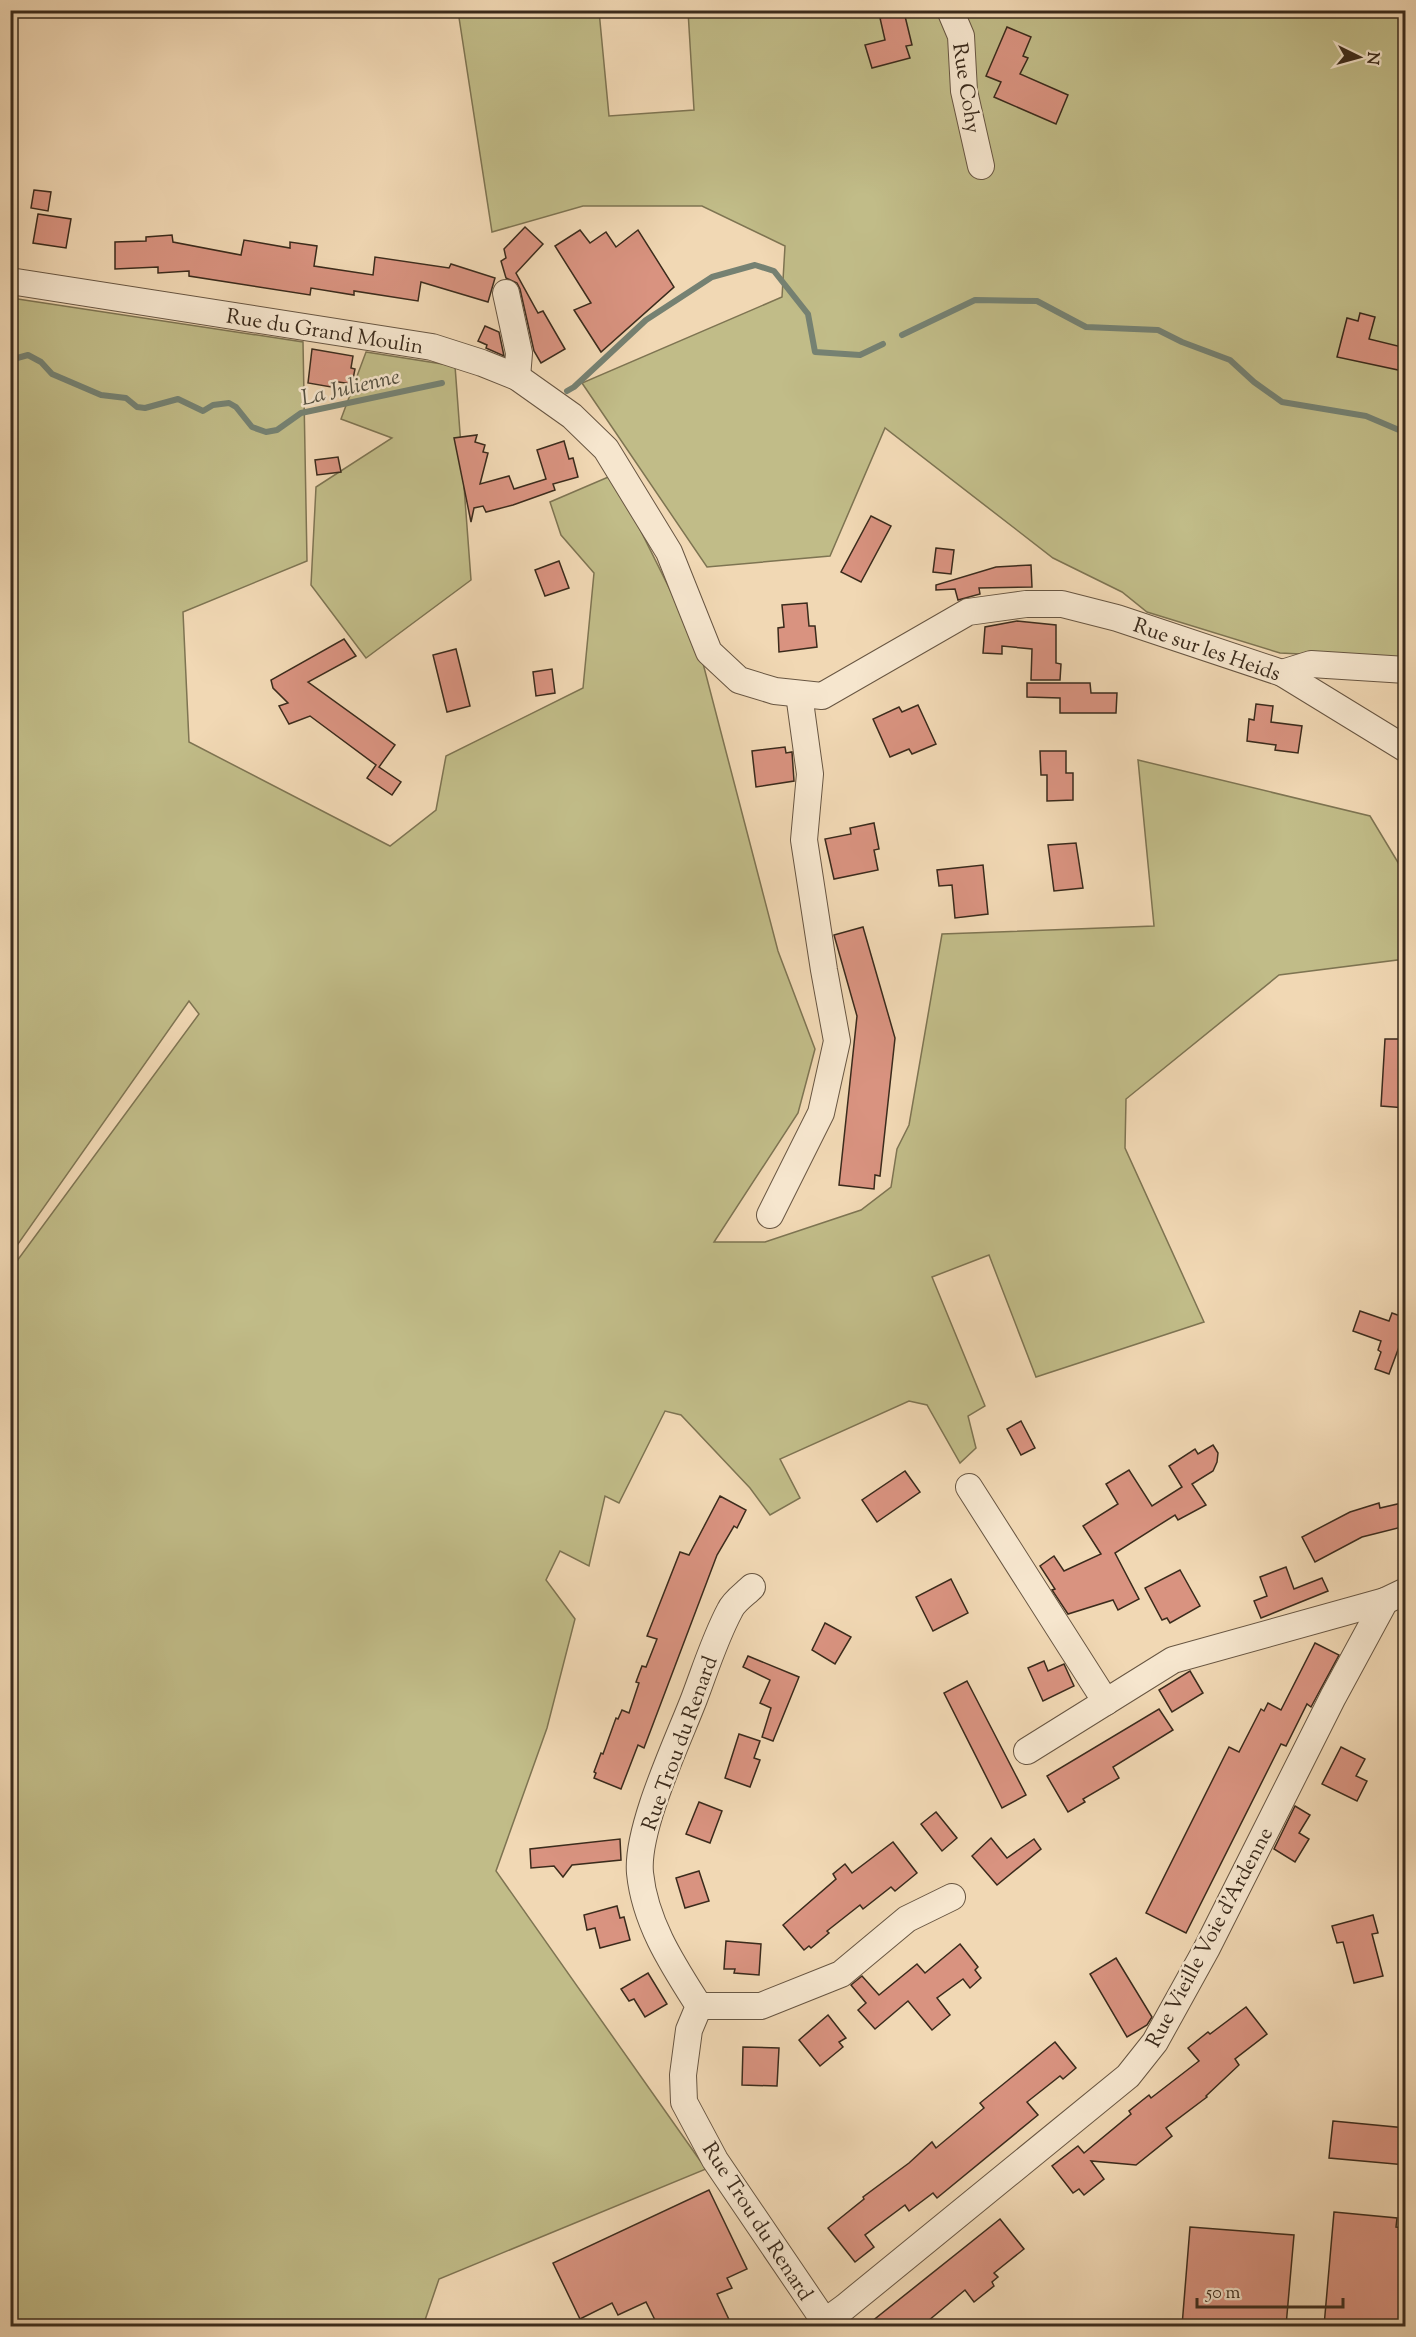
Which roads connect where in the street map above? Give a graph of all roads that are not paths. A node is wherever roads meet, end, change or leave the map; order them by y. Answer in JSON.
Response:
{"nodes":[{"id":1,"x":950,"y":10,"type":"edge"},
{"id":2,"x":981,"y":166,"type":"dead end"},
{"id":3,"x":10,"y":281,"type":"edge"},
{"id":4,"x":506,"y":293,"type":"dead end"},
{"id":5,"x":518,"y":377,"type":"junction"},
{"id":6,"x":1062,"y":604,"type":"joint"},
{"id":7,"x":1406,"y":670,"type":"edge"},
{"id":8,"x":1282,"y":673,"type":"junction"},
{"id":9,"x":799,"y":694,"type":"junction"},
{"id":10,"x":1406,"y":749,"type":"edge"},
{"id":11,"x":770,"y":1215,"type":"dead end"},
{"id":12,"x":969,"y":1486,"type":"dead end"},
{"id":13,"x":752,"y":1587,"type":"dead end"},
{"id":14,"x":1395,"y":1596,"type":"edge"},
{"id":15,"x":1106,"y":1702,"type":"junction"},
{"id":16,"x":1027,"y":1751,"type":"dead end"},
{"id":17,"x":952,"y":1897,"type":"dead end"},
{"id":18,"x":699,"y":2006,"type":"junction"},
{"id":19,"x":822,"y":2324,"type":"edge"}],
"edges":[{"from":1,"to":2,"type":"street","name":"Rue Cohy"},
{"from":3,"to":5,"type":"street","name":"Rue du Grand Moulin"},
{"from":4,"to":5,"type":"street"},
{"from":5,"to":9,"type":"street","name":"Rue du Grand Moulin"},
{"from":6,"to":8,"type":"street","name":"Rue sur les Heids"},
{"from":6,"to":9,"type":"street","name":"Rue du Grand Moulin"},
{"from":7,"to":8,"type":"street"},
{"from":8,"to":10,"type":"street","name":"Rue sur les Heids"},
{"from":9,"to":11,"type":"street"},
{"from":12,"to":15,"type":"street"},
{"from":13,"to":18,"type":"street","name":"Rue Trou du Renard"},
{"from":14,"to":15,"type":"street","name":"Rue Vieille Voie d'Ardenne"},
{"from":14,"to":19,"type":"street","name":"Rue Vieille Voie d'Ardenne"},
{"from":15,"to":16,"type":"street","name":"Rue Vieille Voie d'Ardenne"},
{"from":17,"to":18,"type":"street"},
{"from":18,"to":19,"type":"street","name":"Rue Trou du Renard"}]}
